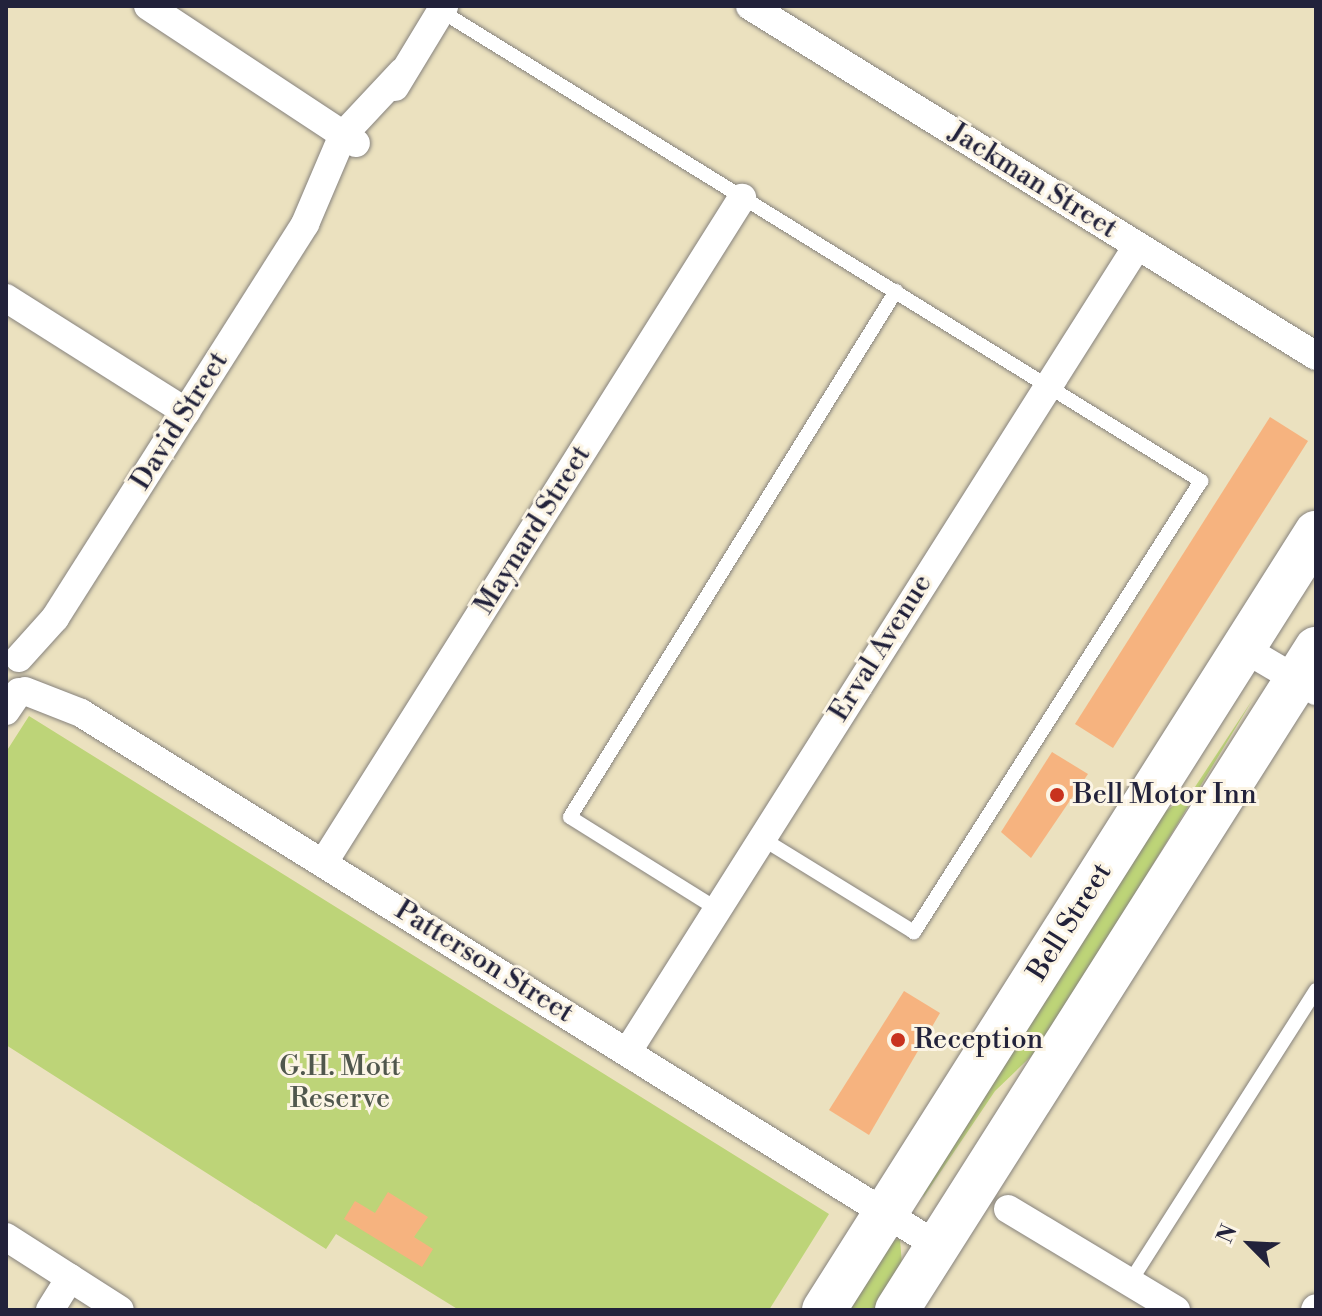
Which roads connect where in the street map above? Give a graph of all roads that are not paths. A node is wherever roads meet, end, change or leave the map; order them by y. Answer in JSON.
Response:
{"nodes":[{"id":1,"x":148,"y":6,"type":"edge"},
{"id":2,"x":750,"y":6,"type":"edge"},
{"id":3,"x":442,"y":8,"type":"edge"},
{"id":4,"x":349,"y":139,"type":"junction"},
{"id":5,"x":742,"y":198,"type":"junction"},
{"id":6,"x":1137,"y":246,"type":"junction"},
{"id":7,"x":896,"y":291,"type":"junction"},
{"id":8,"x":6,"y":298,"type":"edge"},
{"id":9,"x":1316,"y":356,"type":"edge"},
{"id":10,"x":1048,"y":384,"type":"junction"},
{"id":11,"x":186,"y":412,"type":"junction"},
{"id":12,"x":1316,"y":533,"type":"edge"},
{"id":13,"x":1243,"y":648,"type":"junction"},
{"id":14,"x":1310,"y":673,"type":"edge"},
{"id":15,"x":17,"y":676,"type":"edge"},
{"id":16,"x":761,"y":838,"type":"junction"},
{"id":17,"x":324,"y":862,"type":"junction"},
{"id":18,"x":717,"y":909,"type":"junction"},
{"id":19,"x":1316,"y":990,"type":"edge"},
{"id":20,"x":628,"y":1051,"type":"junction"},
{"id":21,"x":1008,"y":1209,"type":"dead end"},
{"id":22,"x":887,"y":1212,"type":"junction"},
{"id":23,"x":6,"y":1237,"type":"edge"},
{"id":24,"x":938,"y":1246,"type":"junction"},
{"id":25,"x":70,"y":1278,"type":"junction"},
{"id":26,"x":1130,"y":1282,"type":"junction"},
{"id":27,"x":50,"y":1310,"type":"edge"},
{"id":28,"x":120,"y":1310,"type":"edge"},
{"id":29,"x":824,"y":1310,"type":"edge"},
{"id":30,"x":897,"y":1310,"type":"edge"},
{"id":31,"x":1176,"y":1310,"type":"edge"}],
"edges":[{"from":1,"to":4,"type":"street"},
{"from":2,"to":6,"type":"street","name":"Jackman Street"},
{"from":3,"to":4,"type":"street","name":"David Street"},
{"from":3,"to":5,"type":"lane"},
{"from":4,"to":11,"type":"street","name":"David Street"},
{"from":5,"to":7,"type":"lane"},
{"from":5,"to":17,"type":"street","name":"Maynard Street"},
{"from":6,"to":9,"type":"street","name":"Jackman Street"},
{"from":6,"to":10,"type":"street","name":"Erval Avenue"},
{"from":7,"to":10,"type":"lane"},
{"from":7,"to":18,"type":"lane"},
{"from":8,"to":11,"type":"street"},
{"from":10,"to":16,"type":"street","name":"Erval Avenue"},
{"from":10,"to":16,"type":"lane"},
{"from":11,"to":15,"type":"street","name":"David Street"},
{"from":12,"to":13,"type":"highway","name":"Bell Street"},
{"from":13,"to":14,"type":"street"},
{"from":13,"to":22,"type":"highway","name":"Bell Street"},
{"from":14,"to":24,"type":"highway"},
{"from":15,"to":17,"type":"street","name":"Patterson Street"},
{"from":16,"to":18,"type":"street","name":"Erval Avenue"},
{"from":17,"to":20,"type":"street","name":"Patterson Street"},
{"from":18,"to":20,"type":"street","name":"Erval Avenue"},
{"from":19,"to":26,"type":"lane"},
{"from":20,"to":22,"type":"street","name":"Patterson Street"},
{"from":21,"to":26,"type":"street"},
{"from":22,"to":24,"type":"street","name":"Patterson Street"},
{"from":22,"to":29,"type":"highway","name":"Bell Street"},
{"from":23,"to":25,"type":"street"},
{"from":24,"to":30,"type":"highway"},
{"from":25,"to":27,"type":"street"},
{"from":25,"to":28,"type":"street"},
{"from":26,"to":31,"type":"street"}]}
